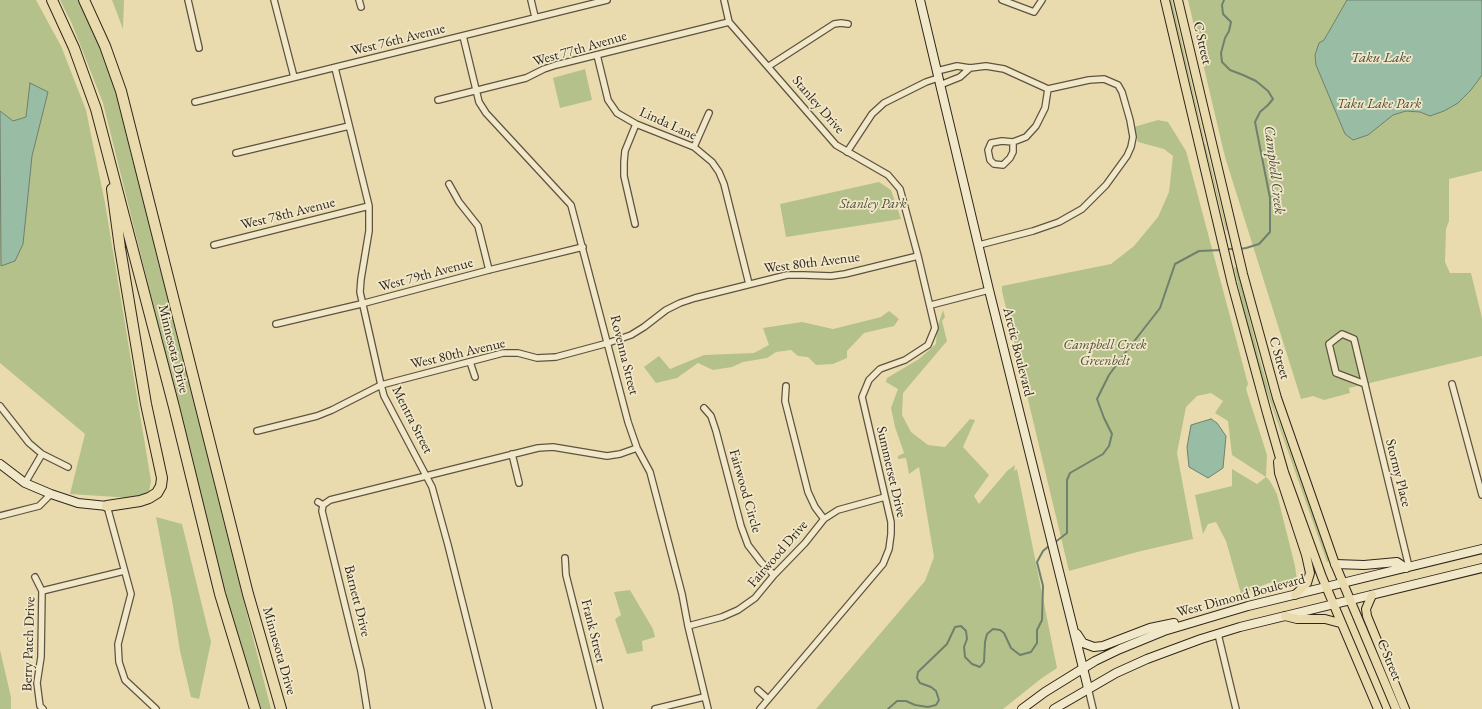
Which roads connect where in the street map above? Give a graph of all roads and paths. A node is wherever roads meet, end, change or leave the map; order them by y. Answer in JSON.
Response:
{"nodes":[{"id":1,"x":52,"y":0,"type":"edge"},
{"id":2,"x":84,"y":0,"type":"edge"},
{"id":3,"x":188,"y":0,"type":"edge"},
{"id":4,"x":274,"y":0,"type":"edge"},
{"id":5,"x":359,"y":0,"type":"edge"},
{"id":6,"x":531,"y":0,"type":"edge"},
{"id":7,"x":607,"y":0,"type":"edge"},
{"id":8,"x":724,"y":0,"type":"edge"},
{"id":9,"x":920,"y":0,"type":"edge"},
{"id":10,"x":1002,"y":0,"type":"edge"},
{"id":11,"x":1042,"y":0,"type":"edge"},
{"id":12,"x":1165,"y":0,"type":"edge"},
{"id":13,"x":1178,"y":0,"type":"edge"},
{"id":14,"x":361,"y":7,"type":"dead end"},
{"id":15,"x":535,"y":17,"type":"junction"},
{"id":16,"x":729,"y":22,"type":"junction"},
{"id":17,"x":848,"y":24,"type":"dead end"},
{"id":18,"x":462,"y":36,"type":"junction"},
{"id":19,"x":199,"y":48,"type":"dead end"},
{"id":20,"x":598,"y":56,"type":"junction"},
{"id":21,"x":768,"y":66,"type":"junction"},
{"id":22,"x":335,"y":68,"type":"junction"},
{"id":23,"x":970,"y":68,"type":"junction"},
{"id":24,"x":294,"y":77,"type":"junction"},
{"id":25,"x":939,"y":78,"type":"junction"},
{"id":26,"x":1048,"y":89,"type":"junction"},
{"id":27,"x":476,"y":90,"type":"junction"},
{"id":28,"x":438,"y":100,"type":"dead end"},
{"id":29,"x":195,"y":102,"type":"dead end"},
{"id":30,"x":709,"y":113,"type":"dead end"},
{"id":31,"x":636,"y":124,"type":"junction"},
{"id":32,"x":349,"y":126,"type":"junction"},
{"id":33,"x":1013,"y":142,"type":"junction"},
{"id":34,"x":694,"y":147,"type":"junction"},
{"id":35,"x":108,"y":150,"type":"junction"},
{"id":36,"x":847,"y":152,"type":"junction"},
{"id":37,"x":236,"y":153,"type":"dead end"},
{"id":38,"x":449,"y":184,"type":"dead end"},
{"id":39,"x":369,"y":206,"type":"junction"},
{"id":40,"x":635,"y":224,"type":"dead end"},
{"id":41,"x":214,"y":245,"type":"dead end"},
{"id":42,"x":979,"y":245,"type":"junction"},
{"id":43,"x":583,"y":247,"type":"junction"},
{"id":44,"x":918,"y":256,"type":"junction"},
{"id":45,"x":489,"y":270,"type":"junction"},
{"id":46,"x":749,"y":284,"type":"junction"},
{"id":47,"x":989,"y":290,"type":"junction"},
{"id":48,"x":362,"y":304,"type":"junction"},
{"id":49,"x":931,"y":305,"type":"junction"},
{"id":50,"x":276,"y":324,"type":"dead end"},
{"id":51,"x":608,"y":343,"type":"junction"},
{"id":52,"x":470,"y":362,"type":"junction"},
{"id":53,"x":475,"y":378,"type":"dead end"},
{"id":54,"x":1365,"y":384,"type":"junction"},
{"id":55,"x":1452,"y":384,"type":"dead end"},
{"id":56,"x":380,"y":385,"type":"junction"},
{"id":57,"x":786,"y":386,"type":"dead end"},
{"id":58,"x":0,"y":406,"type":"edge"},
{"id":59,"x":704,"y":408,"type":"dead end"},
{"id":60,"x":257,"y":431,"type":"dead end"},
{"id":61,"x":1277,"y":447,"type":"junction"},
{"id":62,"x":637,"y":448,"type":"junction"},
{"id":63,"x":42,"y":454,"type":"junction"},
{"id":64,"x":512,"y":454,"type":"junction"},
{"id":65,"x":0,"y":464,"type":"edge"},
{"id":66,"x":68,"y":467,"type":"dead end"},
{"id":67,"x":426,"y":475,"type":"junction"},
{"id":68,"x":25,"y":483,"type":"junction"},
{"id":69,"x":519,"y":483,"type":"dead end"},
{"id":70,"x":50,"y":494,"type":"junction"},
{"id":71,"x":1482,"y":495,"type":"edge"},
{"id":72,"x":884,"y":497,"type":"junction"},
{"id":73,"x":107,"y":506,"type":"junction"},
{"id":74,"x":0,"y":516,"type":"edge"},
{"id":75,"x":824,"y":519,"type":"junction"},
{"id":76,"x":1482,"y":549,"type":"edge"},
{"id":77,"x":565,"y":558,"type":"dead end"},
{"id":78,"x":1335,"y":564,"type":"junction"},
{"id":79,"x":1408,"y":567,"type":"junction"},
{"id":80,"x":1482,"y":568,"type":"edge"},
{"id":81,"x":124,"y":571,"type":"junction"},
{"id":82,"x":774,"y":575,"type":"junction"},
{"id":83,"x":35,"y":577,"type":"dead end"},
{"id":84,"x":1343,"y":583,"type":"junction"},
{"id":85,"x":1326,"y":587,"type":"junction"},
{"id":86,"x":42,"y":592,"type":"junction"},
{"id":87,"x":1295,"y":595,"type":"junction"},
{"id":88,"x":1372,"y":595,"type":"junction"},
{"id":89,"x":1350,"y":600,"type":"junction"},
{"id":90,"x":1333,"y":604,"type":"junction"},
{"id":91,"x":1285,"y":616,"type":"junction"},
{"id":92,"x":1202,"y":619,"type":"junction"},
{"id":93,"x":1340,"y":623,"type":"junction"},
{"id":94,"x":688,"y":626,"type":"junction"},
{"id":95,"x":1073,"y":628,"type":"junction"},
{"id":96,"x":1218,"y":634,"type":"junction"},
{"id":97,"x":1083,"y":668,"type":"junction"},
{"id":98,"x":1088,"y":688,"type":"junction"},
{"id":99,"x":758,"y":690,"type":"dead end"},
{"id":100,"x":704,"y":697,"type":"junction"},
{"id":101,"x":768,"y":699,"type":"junction"},
{"id":102,"x":43,"y":709,"type":"edge"},
{"id":103,"x":156,"y":709,"type":"edge"},
{"id":104,"x":254,"y":709,"type":"edge"},
{"id":105,"x":282,"y":709,"type":"edge"},
{"id":106,"x":367,"y":709,"type":"edge"},
{"id":107,"x":489,"y":709,"type":"edge"},
{"id":108,"x":600,"y":709,"type":"edge"},
{"id":109,"x":655,"y":709,"type":"edge"},
{"id":110,"x":708,"y":709,"type":"edge"},
{"id":111,"x":760,"y":709,"type":"edge"},
{"id":112,"x":1022,"y":709,"type":"edge"},
{"id":113,"x":1054,"y":709,"type":"edge"},
{"id":114,"x":1093,"y":709,"type":"edge"},
{"id":115,"x":1236,"y":709,"type":"edge"},
{"id":116,"x":1378,"y":709,"type":"edge"},
{"id":117,"x":1396,"y":709,"type":"edge"},
{"id":118,"x":1405,"y":709,"type":"edge"}],
"edges":[{"from":1,"to":35,"type":"highway","name":"Minnesota Drive"},
{"from":2,"to":105,"type":"highway","name":"Minnesota Drive"},
{"from":3,"to":19,"type":"street"},
{"from":4,"to":24,"type":"street"},
{"from":5,"to":14,"type":"street"},
{"from":6,"to":15,"type":"street"},
{"from":7,"to":15,"type":"street","name":"West 76th Avenue"},
{"from":8,"to":16,"type":"street","name":"Stanley Drive"},
{"from":9,"to":25,"type":"main road","name":"Arctic Boulevard"},
{"from":10,"to":11,"type":"street"},
{"from":12,"to":61,"type":"main road","name":"C Street"},
{"from":13,"to":78,"type":"main road","name":"C Street"},
{"from":15,"to":18,"type":"street","name":"West 76th Avenue"},
{"from":16,"to":20,"type":"street","name":"West 77th Avenue"},
{"from":16,"to":21,"type":"street","name":"Stanley Drive"},
{"from":17,"to":21,"type":"street"},
{"from":18,"to":22,"type":"street","name":"West 76th Avenue"},
{"from":18,"to":27,"type":"street","name":"Rovenna Street"},
{"from":20,"to":27,"type":"street","name":"West 77th Avenue"},
{"from":20,"to":31,"type":"street","name":"Linda Lane"},
{"from":21,"to":36,"type":"street","name":"Stanley Drive"},
{"from":22,"to":24,"type":"street","name":"West 76th Avenue"},
{"from":22,"to":32,"type":"street","name":"Mentra Street"},
{"from":23,"to":25,"type":"street"},
{"from":23,"to":25,"type":"street"},
{"from":23,"to":26,"type":"street"},
{"from":24,"to":29,"type":"street","name":"West 76th Avenue"},
{"from":25,"to":36,"type":"street"},
{"from":25,"to":42,"type":"main road","name":"Arctic Boulevard"},
{"from":26,"to":33,"type":"street"},
{"from":26,"to":42,"type":"street"},
{"from":27,"to":28,"type":"street","name":"West 77th Avenue"},
{"from":27,"to":43,"type":"street","name":"Rovenna Street"},
{"from":30,"to":34,"type":"street"},
{"from":31,"to":34,"type":"street","name":"Linda Lane"},
{"from":31,"to":40,"type":"street"},
{"from":32,"to":37,"type":"street"},
{"from":32,"to":39,"type":"street","name":"Mentra Street"},
{"from":33,"to":33,"type":"street"},
{"from":34,"to":46,"type":"street","name":"Linda Lane"},
{"from":35,"to":73,"type":"highway"},
{"from":35,"to":104,"type":"highway","name":"Minnesota Drive"},
{"from":36,"to":44,"type":"street","name":"Stanley Drive"},
{"from":38,"to":45,"type":"street"},
{"from":39,"to":41,"type":"street","name":"West 78th Avenue"},
{"from":39,"to":48,"type":"street","name":"Mentra Street"},
{"from":42,"to":47,"type":"main road","name":"Arctic Boulevard"},
{"from":43,"to":45,"type":"street","name":"West 79th Avenue"},
{"from":43,"to":51,"type":"street","name":"Rovenna Street"},
{"from":44,"to":46,"type":"street","name":"West 80th Avenue"},
{"from":44,"to":49,"type":"street","name":"Stanley Drive"},
{"from":45,"to":48,"type":"street","name":"West 79th Avenue"},
{"from":46,"to":51,"type":"street","name":"West 80th Avenue"},
{"from":47,"to":49,"type":"street"},
{"from":47,"to":95,"type":"main road","name":"Arctic Boulevard"},
{"from":48,"to":50,"type":"street","name":"West 79th Avenue"},
{"from":48,"to":56,"type":"street","name":"Mentra Street"},
{"from":49,"to":72,"type":"street","name":"Summerset Drive"},
{"from":51,"to":52,"type":"street","name":"West 80th Avenue"},
{"from":51,"to":62,"type":"street","name":"Rovenna Street"},
{"from":52,"to":53,"type":"street"},
{"from":52,"to":56,"type":"street","name":"West 80th Avenue"},
{"from":54,"to":54,"type":"street","name":"Stormy Place"},
{"from":54,"to":79,"type":"street","name":"Stormy Place"},
{"from":55,"to":71,"type":"street"},
{"from":56,"to":60,"type":"street","name":"West 80th Avenue"},
{"from":56,"to":67,"type":"street","name":"Mentra Street"},
{"from":57,"to":75,"type":"street"},
{"from":58,"to":63,"type":"street"},
{"from":59,"to":82,"type":"street","name":"Fairwood Circle"},
{"from":61,"to":85,"type":"main road","name":"C Street"},
{"from":61,"to":87,"type":"main road"},
{"from":62,"to":64,"type":"street"},
{"from":62,"to":94,"type":"street","name":"Rovenna Street"},
{"from":63,"to":66,"type":"street"},
{"from":63,"to":68,"type":"street"},
{"from":64,"to":67,"type":"street"},
{"from":64,"to":69,"type":"street"},
{"from":65,"to":68,"type":"main road"},
{"from":67,"to":106,"type":"street","name":"Barnett Drive"},
{"from":67,"to":107,"type":"street","name":"Mentra Street"},
{"from":68,"to":70,"type":"main road"},
{"from":70,"to":73,"type":"main road"},
{"from":70,"to":74,"type":"street"},
{"from":72,"to":75,"type":"street","name":"Fairwood Drive"},
{"from":72,"to":101,"type":"street","name":"Summerset Drive"},
{"from":73,"to":81,"type":"street"},
{"from":75,"to":82,"type":"street","name":"Fairwood Drive"},
{"from":76,"to":79,"type":"main road","name":"West Dimond Boulevard"},
{"from":77,"to":108,"type":"street","name":"Frank Street"},
{"from":78,"to":79,"type":"main road"},
{"from":78,"to":84,"type":"main road","name":"C Street"},
{"from":79,"to":84,"type":"main road","name":"West Dimond Boulevard"},
{"from":80,"to":88,"type":"main road"},
{"from":81,"to":86,"type":"street","name":"Berry Patch Drive"},
{"from":81,"to":103,"type":"street"},
{"from":82,"to":94,"type":"street","name":"Fairwood Drive"},
{"from":83,"to":86,"type":"street"},
{"from":84,"to":85,"type":"main road","name":"West Dimond Boulevard"},
{"from":84,"to":89,"type":"main road","name":"C Street"},
{"from":85,"to":87,"type":"main road","name":"West Dimond Boulevard"},
{"from":85,"to":90,"type":"main road","name":"C Street"},
{"from":86,"to":102,"type":"street","name":"Berry Patch Drive"},
{"from":87,"to":92,"type":"main road","name":"West Dimond Boulevard"},
{"from":88,"to":89,"type":"main road"},
{"from":88,"to":118,"type":"main road"},
{"from":89,"to":90,"type":"main road"},
{"from":89,"to":117,"type":"main road","name":"C Street"},
{"from":90,"to":91,"type":"main road"},
{"from":90,"to":93,"type":"main road","name":"C Street"},
{"from":91,"to":93,"type":"main road"},
{"from":91,"to":96,"type":"main road"},
{"from":92,"to":95,"type":"main road"},
{"from":92,"to":97,"type":"main road","name":"West Dimond Boulevard"},
{"from":93,"to":116,"type":"main road","name":"C Street"},
{"from":94,"to":100,"type":"street","name":"Rovenna Street"},
{"from":95,"to":97,"type":"main road","name":"Arctic Boulevard"},
{"from":96,"to":98,"type":"main road"},
{"from":96,"to":115,"type":"street"},
{"from":97,"to":98,"type":"main road","name":"Arctic Boulevard"},
{"from":97,"to":112,"type":"main road","name":"West Dimond Boulevard"},
{"from":98,"to":113,"type":"main road"},
{"from":98,"to":114,"type":"street","name":"Arctic Boulevard"},
{"from":99,"to":101,"type":"street"},
{"from":100,"to":109,"type":"street"},
{"from":100,"to":110,"type":"street","name":"Rovenna Street"},
{"from":101,"to":111,"type":"street","name":"Summerset Drive"}]}
